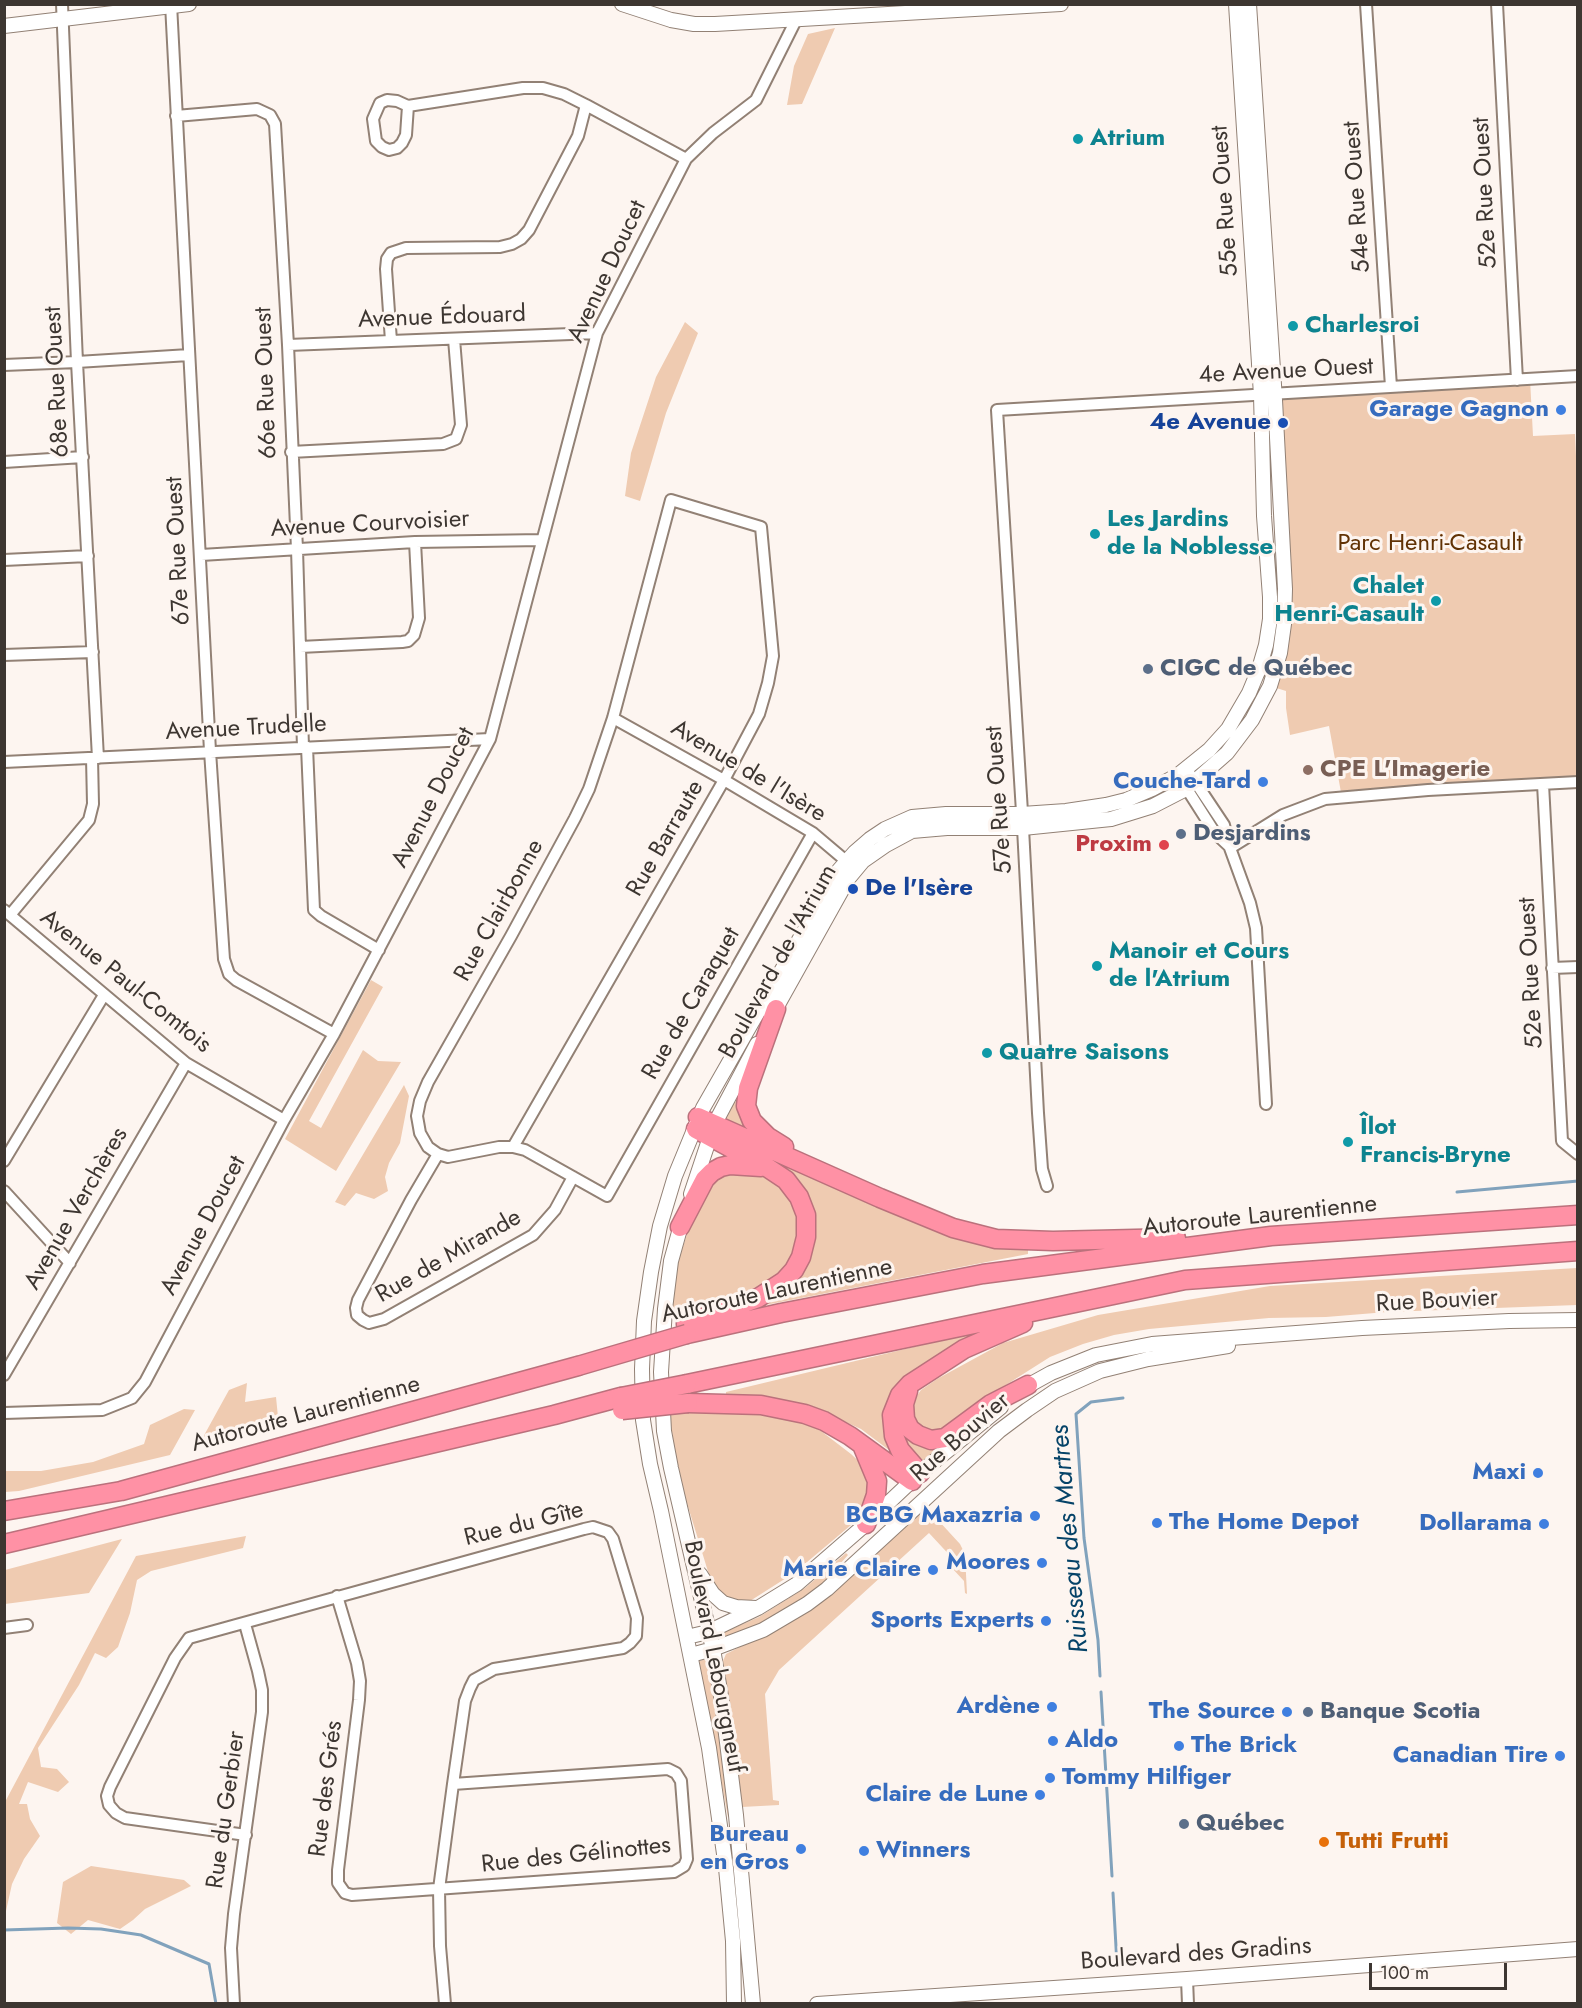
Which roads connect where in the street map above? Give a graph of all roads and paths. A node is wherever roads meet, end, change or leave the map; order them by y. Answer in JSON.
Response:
{"nodes":[{"id":1,"x":62,"y":4,"type":"edge"},
{"id":2,"x":189,"y":4,"type":"edge"},
{"id":3,"x":622,"y":4,"type":"edge"},
{"id":4,"x":1061,"y":4,"type":"edge"},
{"id":5,"x":1236,"y":4,"type":"edge"},
{"id":6,"x":1249,"y":4,"type":"edge"},
{"id":7,"x":1366,"y":4,"type":"edge"},
{"id":8,"x":1497,"y":4,"type":"edge"},
{"id":9,"x":171,"y":6,"type":"edge"},
{"id":10,"x":994,"y":7,"type":"edge"},
{"id":11,"x":63,"y":19,"type":"junction"},
{"id":12,"x":796,"y":20,"type":"junction"},
{"id":13,"x":4,"y":26,"type":"edge"},
{"id":14,"x":586,"y":105,"type":"junction"},
{"id":15,"x":408,"y":106,"type":"junction"},
{"id":16,"x":176,"y":116,"type":"junction"},
{"id":17,"x":687,"y":159,"type":"junction"},
{"id":18,"x":597,"y":333,"type":"junction"},
{"id":19,"x":454,"y":339,"type":"junction"},
{"id":20,"x":391,"y":340,"type":"junction"},
{"id":21,"x":288,"y":345,"type":"junction"},
{"id":22,"x":189,"y":355,"type":"junction"},
{"id":23,"x":77,"y":362,"type":"junction"},
{"id":24,"x":4,"y":364,"type":"edge"},
{"id":25,"x":1578,"y":376,"type":"edge"},
{"id":26,"x":1517,"y":380,"type":"junction"},
{"id":27,"x":1391,"y":387,"type":"junction"},
{"id":28,"x":1268,"y":395,"type":"junction"},
{"id":29,"x":997,"y":410,"type":"joint"},
{"id":30,"x":291,"y":452,"type":"junction"},
{"id":31,"x":83,"y":457,"type":"junction"},
{"id":32,"x":4,"y":462,"type":"edge"},
{"id":33,"x":761,"y":528,"type":"joint"},
{"id":34,"x":542,"y":540,"type":"junction"},
{"id":35,"x":415,"y":542,"type":"junction"},
{"id":36,"x":297,"y":549,"type":"junction"},
{"id":37,"x":201,"y":555,"type":"junction"},
{"id":38,"x":88,"y":556,"type":"junction"},
{"id":39,"x":4,"y":560,"type":"edge"},
{"id":40,"x":300,"y":647,"type":"junction"},
{"id":41,"x":93,"y":651,"type":"junction"},
{"id":42,"x":4,"y":655,"type":"edge"},
{"id":43,"x":613,"y":718,"type":"junction"},
{"id":44,"x":490,"y":739,"type":"junction"},
{"id":45,"x":305,"y":747,"type":"junction"},
{"id":46,"x":210,"y":752,"type":"junction"},
{"id":47,"x":95,"y":758,"type":"junction"},
{"id":48,"x":4,"y":762,"type":"edge"},
{"id":49,"x":1182,"y":771,"type":"junction"},
{"id":50,"x":724,"y":780,"type":"junction"},
{"id":51,"x":1578,"y":782,"type":"edge"},
{"id":52,"x":1543,"y":784,"type":"junction"},
{"id":53,"x":1191,"y":785,"type":"junction"},
{"id":54,"x":1022,"y":814,"type":"junction"},
{"id":55,"x":1023,"y":828,"type":"junction"},
{"id":56,"x":813,"y":833,"type":"junction"},
{"id":57,"x":1230,"y":848,"type":"junction"},
{"id":58,"x":852,"y":865,"type":"junction"},
{"id":59,"x":7,"y":913,"type":"edge"},
{"id":60,"x":379,"y":950,"type":"junction"},
{"id":61,"x":1578,"y":966,"type":"edge"},
{"id":62,"x":1552,"y":968,"type":"junction"},
{"id":63,"x":104,"y":995,"type":"junction"},
{"id":64,"x":776,"y":1009,"type":"junction"},
{"id":65,"x":334,"y":1034,"type":"junction"},
{"id":66,"x":186,"y":1064,"type":"junction"},
{"id":67,"x":1266,"y":1104,"type":"dead end"},
{"id":68,"x":284,"y":1120,"type":"junction"},
{"id":69,"x":704,"y":1126,"type":"junction"},
{"id":70,"x":513,"y":1147,"type":"junction"},
{"id":71,"x":438,"y":1154,"type":"junction"},
{"id":72,"x":1577,"y":1154,"type":"edge"},
{"id":73,"x":4,"y":1161,"type":"edge"},
{"id":74,"x":768,"y":1167,"type":"junction"},
{"id":75,"x":824,"y":1172,"type":"junction"},
{"id":76,"x":573,"y":1177,"type":"junction"},
{"id":77,"x":1047,"y":1186,"type":"dead end"},
{"id":78,"x":4,"y":1191,"type":"edge"},
{"id":79,"x":1578,"y":1215,"type":"edge"},
{"id":80,"x":680,"y":1227,"type":"junction"},
{"id":81,"x":1271,"y":1236,"type":"junction"},
{"id":82,"x":1578,"y":1251,"type":"edge"},
{"id":83,"x":70,"y":1263,"type":"junction"},
{"id":84,"x":1057,"y":1308,"type":"junction"},
{"id":85,"x":1578,"y":1320,"type":"edge"},
{"id":86,"x":644,"y":1321,"type":"joint"},
{"id":87,"x":686,"y":1329,"type":"junction"},
{"id":88,"x":1298,"y":1333,"type":"junction"},
{"id":89,"x":661,"y":1372,"type":"joint"},
{"id":90,"x":4,"y":1375,"type":"edge"},
{"id":91,"x":910,"y":1384,"type":"junction"},
{"id":92,"x":1028,"y":1385,"type":"junction"},
{"id":93,"x":622,"y":1404,"type":"junction"},
{"id":94,"x":4,"y":1413,"type":"edge"},
{"id":95,"x":861,"y":1444,"type":"junction"},
{"id":96,"x":916,"y":1477,"type":"junction"},
{"id":97,"x":931,"y":1492,"type":"junction"},
{"id":98,"x":7,"y":1510,"type":"edge"},
{"id":99,"x":866,"y":1524,"type":"junction"},
{"id":100,"x":4,"y":1544,"type":"edge"},
{"id":101,"x":694,"y":1565,"type":"junction"},
{"id":102,"x":337,"y":1596,"type":"junction"},
{"id":103,"x":758,"y":1608,"type":"junction"},
{"id":104,"x":244,"y":1624,"type":"junction"},
{"id":105,"x":27,"y":1625,"type":"dead end"},
{"id":106,"x":4,"y":1628,"type":"edge"},
{"id":107,"x":708,"y":1632,"type":"junction"},
{"id":108,"x":687,"y":1637,"type":"junction"},
{"id":109,"x":713,"y":1649,"type":"junction"},
{"id":110,"x":691,"y":1655,"type":"junction"},
{"id":111,"x":453,"y":1784,"type":"junction"},
{"id":112,"x":246,"y":1834,"type":"junction"},
{"id":113,"x":440,"y":1889,"type":"junction"},
{"id":114,"x":1578,"y":1949,"type":"edge"},
{"id":115,"x":1186,"y":1979,"type":"junction"},
{"id":116,"x":234,"y":2004,"type":"edge"},
{"id":117,"x":445,"y":2004,"type":"edge"},
{"id":118,"x":734,"y":2004,"type":"edge"},
{"id":119,"x":753,"y":2004,"type":"edge"},
{"id":120,"x":817,"y":2004,"type":"edge"},
{"id":121,"x":1188,"y":2004,"type":"edge"}],
"edges":[{"from":1,"to":11,"type":"street","name":"68e Rue Ouest"},
{"from":2,"to":9,"type":"street"},
{"from":3,"to":12,"type":"street"},
{"from":4,"to":10,"type":"street"},
{"from":5,"to":28,"type":"street","name":"55e Rue Ouest"},
{"from":6,"to":28,"type":"street","name":"55e Rue Ouest"},
{"from":7,"to":27,"type":"street","name":"54e Rue Ouest"},
{"from":8,"to":26,"type":"street","name":"52e Rue Ouest"},
{"from":9,"to":11,"type":"street"},
{"from":9,"to":16,"type":"street","name":"67e Rue Ouest"},
{"from":10,"to":12,"type":"street"},
{"from":11,"to":13,"type":"street"},
{"from":11,"to":23,"type":"street","name":"68e Rue Ouest"},
{"from":12,"to":17,"type":"street","name":"Avenue Doucet"},
{"from":14,"to":15,"type":"street"},
{"from":14,"to":17,"type":"street"},
{"from":14,"to":20,"type":"street"},
{"from":15,"to":15,"type":"street"},
{"from":16,"to":21,"type":"street","name":"66e Rue Ouest"},
{"from":16,"to":22,"type":"street","name":"67e Rue Ouest"},
{"from":17,"to":18,"type":"street","name":"Avenue Doucet"},
{"from":18,"to":19,"type":"street","name":"Avenue Édouard"},
{"from":18,"to":34,"type":"street","name":"Avenue Doucet"},
{"from":19,"to":20,"type":"street","name":"Avenue Édouard"},
{"from":19,"to":30,"type":"street"},
{"from":20,"to":21,"type":"street","name":"Avenue Édouard"},
{"from":21,"to":30,"type":"street","name":"66e Rue Ouest"},
{"from":22,"to":23,"type":"street"},
{"from":22,"to":37,"type":"street","name":"67e Rue Ouest"},
{"from":23,"to":24,"type":"street"},
{"from":23,"to":31,"type":"street","name":"68e Rue Ouest"},
{"from":25,"to":26,"type":"street","name":"4e Avenue Ouest"},
{"from":26,"to":27,"type":"street","name":"4e Avenue Ouest"},
{"from":27,"to":28,"type":"street","name":"4e Avenue Ouest"},
{"from":28,"to":29,"type":"street","name":"4e Avenue Ouest"},
{"from":28,"to":49,"type":"street","name":"Boulevard de l'Atrium"},
{"from":28,"to":53,"type":"street","name":"Boulevard de l'Atrium"},
{"from":29,"to":54,"type":"street","name":"57e Rue Ouest"},
{"from":30,"to":36,"type":"street","name":"66e Rue Ouest"},
{"from":31,"to":32,"type":"street"},
{"from":31,"to":38,"type":"street","name":"68e Rue Ouest"},
{"from":33,"to":43,"type":"street","name":"Rue Clairbonne"},
{"from":33,"to":50,"type":"street","name":"Rue Barraute"},
{"from":34,"to":35,"type":"street","name":"Avenue Courvoisier"},
{"from":34,"to":44,"type":"street","name":"Avenue Doucet"},
{"from":35,"to":36,"type":"street","name":"Avenue Courvoisier"},
{"from":35,"to":40,"type":"street"},
{"from":36,"to":37,"type":"street","name":"Avenue Courvoisier"},
{"from":36,"to":40,"type":"street","name":"66e Rue Ouest"},
{"from":37,"to":46,"type":"street","name":"67e Rue Ouest"},
{"from":38,"to":39,"type":"street"},
{"from":38,"to":41,"type":"street","name":"68e Rue Ouest"},
{"from":40,"to":45,"type":"street","name":"66e Rue Ouest"},
{"from":41,"to":42,"type":"street"},
{"from":41,"to":47,"type":"street","name":"68e Rue Ouest"},
{"from":43,"to":50,"type":"street","name":"Avenue de l'Isère"},
{"from":43,"to":71,"type":"street","name":"Rue Clairbonne"},
{"from":44,"to":45,"type":"street","name":"Avenue Trudelle"},
{"from":44,"to":60,"type":"street","name":"Avenue Doucet"},
{"from":45,"to":46,"type":"street","name":"Avenue Trudelle"},
{"from":45,"to":60,"type":"street","name":"66e Rue Ouest"},
{"from":46,"to":47,"type":"street","name":"Avenue Trudelle"},
{"from":46,"to":65,"type":"street","name":"67e Rue Ouest"},
{"from":47,"to":48,"type":"street","name":"Avenue Trudelle"},
{"from":47,"to":59,"type":"street","name":"68e Rue Ouest"},
{"from":49,"to":53,"type":"street"},
{"from":49,"to":54,"type":"street","name":"Boulevard de l'Atrium"},
{"from":50,"to":56,"type":"street","name":"Avenue de l'Isère"},
{"from":50,"to":70,"type":"street","name":"Rue Barraute"},
{"from":51,"to":52,"type":"street"},
{"from":52,"to":57,"type":"street"},
{"from":52,"to":62,"type":"street","name":"52e Rue Ouest"},
{"from":53,"to":55,"type":"street","name":"Boulevard de l'Atrium"},
{"from":53,"to":57,"type":"street"},
{"from":54,"to":55,"type":"street","name":"57e Rue Ouest"},
{"from":54,"to":58,"type":"street","name":"Boulevard de l'Atrium"},
{"from":55,"to":58,"type":"street","name":"Boulevard de l'Atrium"},
{"from":55,"to":77,"type":"street","name":"57e Rue Ouest"},
{"from":56,"to":58,"type":"street","name":"Avenue de l'Isère"},
{"from":56,"to":76,"type":"street","name":"Rue de Caraquet"},
{"from":57,"to":67,"type":"street"},
{"from":58,"to":64,"type":"street","name":"Boulevard de l'Atrium"},
{"from":58,"to":69,"type":"street","name":"Boulevard de l'Atrium"},
{"from":59,"to":63,"type":"street","name":"Avenue Paul-Comtois"},
{"from":60,"to":65,"type":"street","name":"Avenue Doucet"},
{"from":61,"to":62,"type":"street"},
{"from":62,"to":72,"type":"street","name":"52e Rue Ouest"},
{"from":63,"to":66,"type":"street","name":"Avenue Paul-Comtois"},
{"from":63,"to":73,"type":"street"},
{"from":64,"to":69,"type":"street","name":"Boulevard de l'Atrium"},
{"from":64,"to":75,"type":"highway"},
{"from":65,"to":68,"type":"street","name":"Avenue Doucet"},
{"from":66,"to":68,"type":"street","name":"Avenue Paul-Comtois"},
{"from":66,"to":83,"type":"street","name":"Avenue Verchères"},
{"from":68,"to":94,"type":"street","name":"Avenue Doucet"},
{"from":69,"to":74,"type":"highway"},
{"from":69,"to":75,"type":"highway"},
{"from":69,"to":80,"type":"street","name":"Boulevard de l'Atrium"},
{"from":69,"to":86,"type":"street","name":"Boulevard de l'Atrium"},
{"from":70,"to":71,"type":"street"},
{"from":70,"to":76,"type":"street"},
{"from":71,"to":76,"type":"street","name":"Rue de Mirande"},
{"from":74,"to":80,"type":"highway"},
{"from":74,"to":87,"type":"highway"},
{"from":75,"to":81,"type":"highway"},
{"from":78,"to":83,"type":"street"},
{"from":79,"to":81,"type":"highway","name":"Autoroute Laurentienne"},
{"from":80,"to":89,"type":"street","name":"Boulevard de l'Atrium"},
{"from":81,"to":87,"type":"highway","name":"Autoroute Laurentienne"},
{"from":82,"to":84,"type":"highway"},
{"from":83,"to":90,"type":"street","name":"Avenue Verchères"},
{"from":84,"to":91,"type":"highway"},
{"from":84,"to":93,"type":"highway","bridge":true},
{"from":85,"to":88,"type":"street","name":"Rue Bouvier"},
{"from":86,"to":108,"type":"street","name":"Boulevard Lebourgneuf"},
{"from":87,"to":98,"type":"highway","name":"Autoroute Laurentienne","bridge":true},
{"from":88,"to":92,"type":"street","name":"Rue Bouvier"},
{"from":88,"to":97,"type":"street","name":"Rue Bouvier"},
{"from":89,"to":101,"type":"street","name":"Boulevard Lebourgneuf"},
{"from":91,"to":92,"type":"highway"},
{"from":91,"to":96,"type":"highway"},
{"from":92,"to":96,"type":"street","name":"Rue Bouvier"},
{"from":93,"to":95,"type":"highway","bridge":true},
{"from":93,"to":100,"type":"highway"},
{"from":95,"to":96,"type":"highway"},
{"from":95,"to":99,"type":"highway"},
{"from":96,"to":97,"type":"street"},
{"from":96,"to":99,"type":"street","name":"Rue Bouvier"},
{"from":97,"to":109,"type":"street","name":"Rue Bouvier"},
{"from":99,"to":103,"type":"street","name":"Rue Bouvier"},
{"from":101,"to":103,"type":"street"},
{"from":101,"to":107,"type":"street","name":"Boulevard Lebourgneuf"},
{"from":102,"to":104,"type":"street","name":"Rue du Gîte"},
{"from":102,"to":111,"type":"street","name":"Rue du Gîte"},
{"from":102,"to":113,"type":"street","name":"Rue des Grés"},
{"from":103,"to":107,"type":"street","name":"Rue Bouvier"},
{"from":104,"to":112,"type":"street","name":"Rue du Gerbier"},
{"from":104,"to":112,"type":"street","name":"Rue du Gîte"},
{"from":105,"to":106,"type":"street"},
{"from":107,"to":108,"type":"street","name":"Rue Bouvier"},
{"from":107,"to":109,"type":"street","name":"Boulevard Lebourgneuf"},
{"from":108,"to":110,"type":"street","name":"Boulevard Lebourgneuf"},
{"from":109,"to":110,"type":"street","name":"Rue Bouvier"},
{"from":109,"to":119,"type":"street","name":"Boulevard Lebourgneuf"},
{"from":110,"to":118,"type":"street","name":"Boulevard Lebourgneuf"},
{"from":111,"to":113,"type":"street","name":"Rue du Gîte"},
{"from":111,"to":113,"type":"street","name":"Rue des Gélinottes"},
{"from":112,"to":116,"type":"street","name":"Rue du Gerbier"},
{"from":113,"to":117,"type":"street","name":"Rue du Gîte"},
{"from":114,"to":115,"type":"street","name":"Boulevard des Gradins"},
{"from":115,"to":120,"type":"street","name":"Boulevard des Gradins"},
{"from":115,"to":121,"type":"street"}]}
